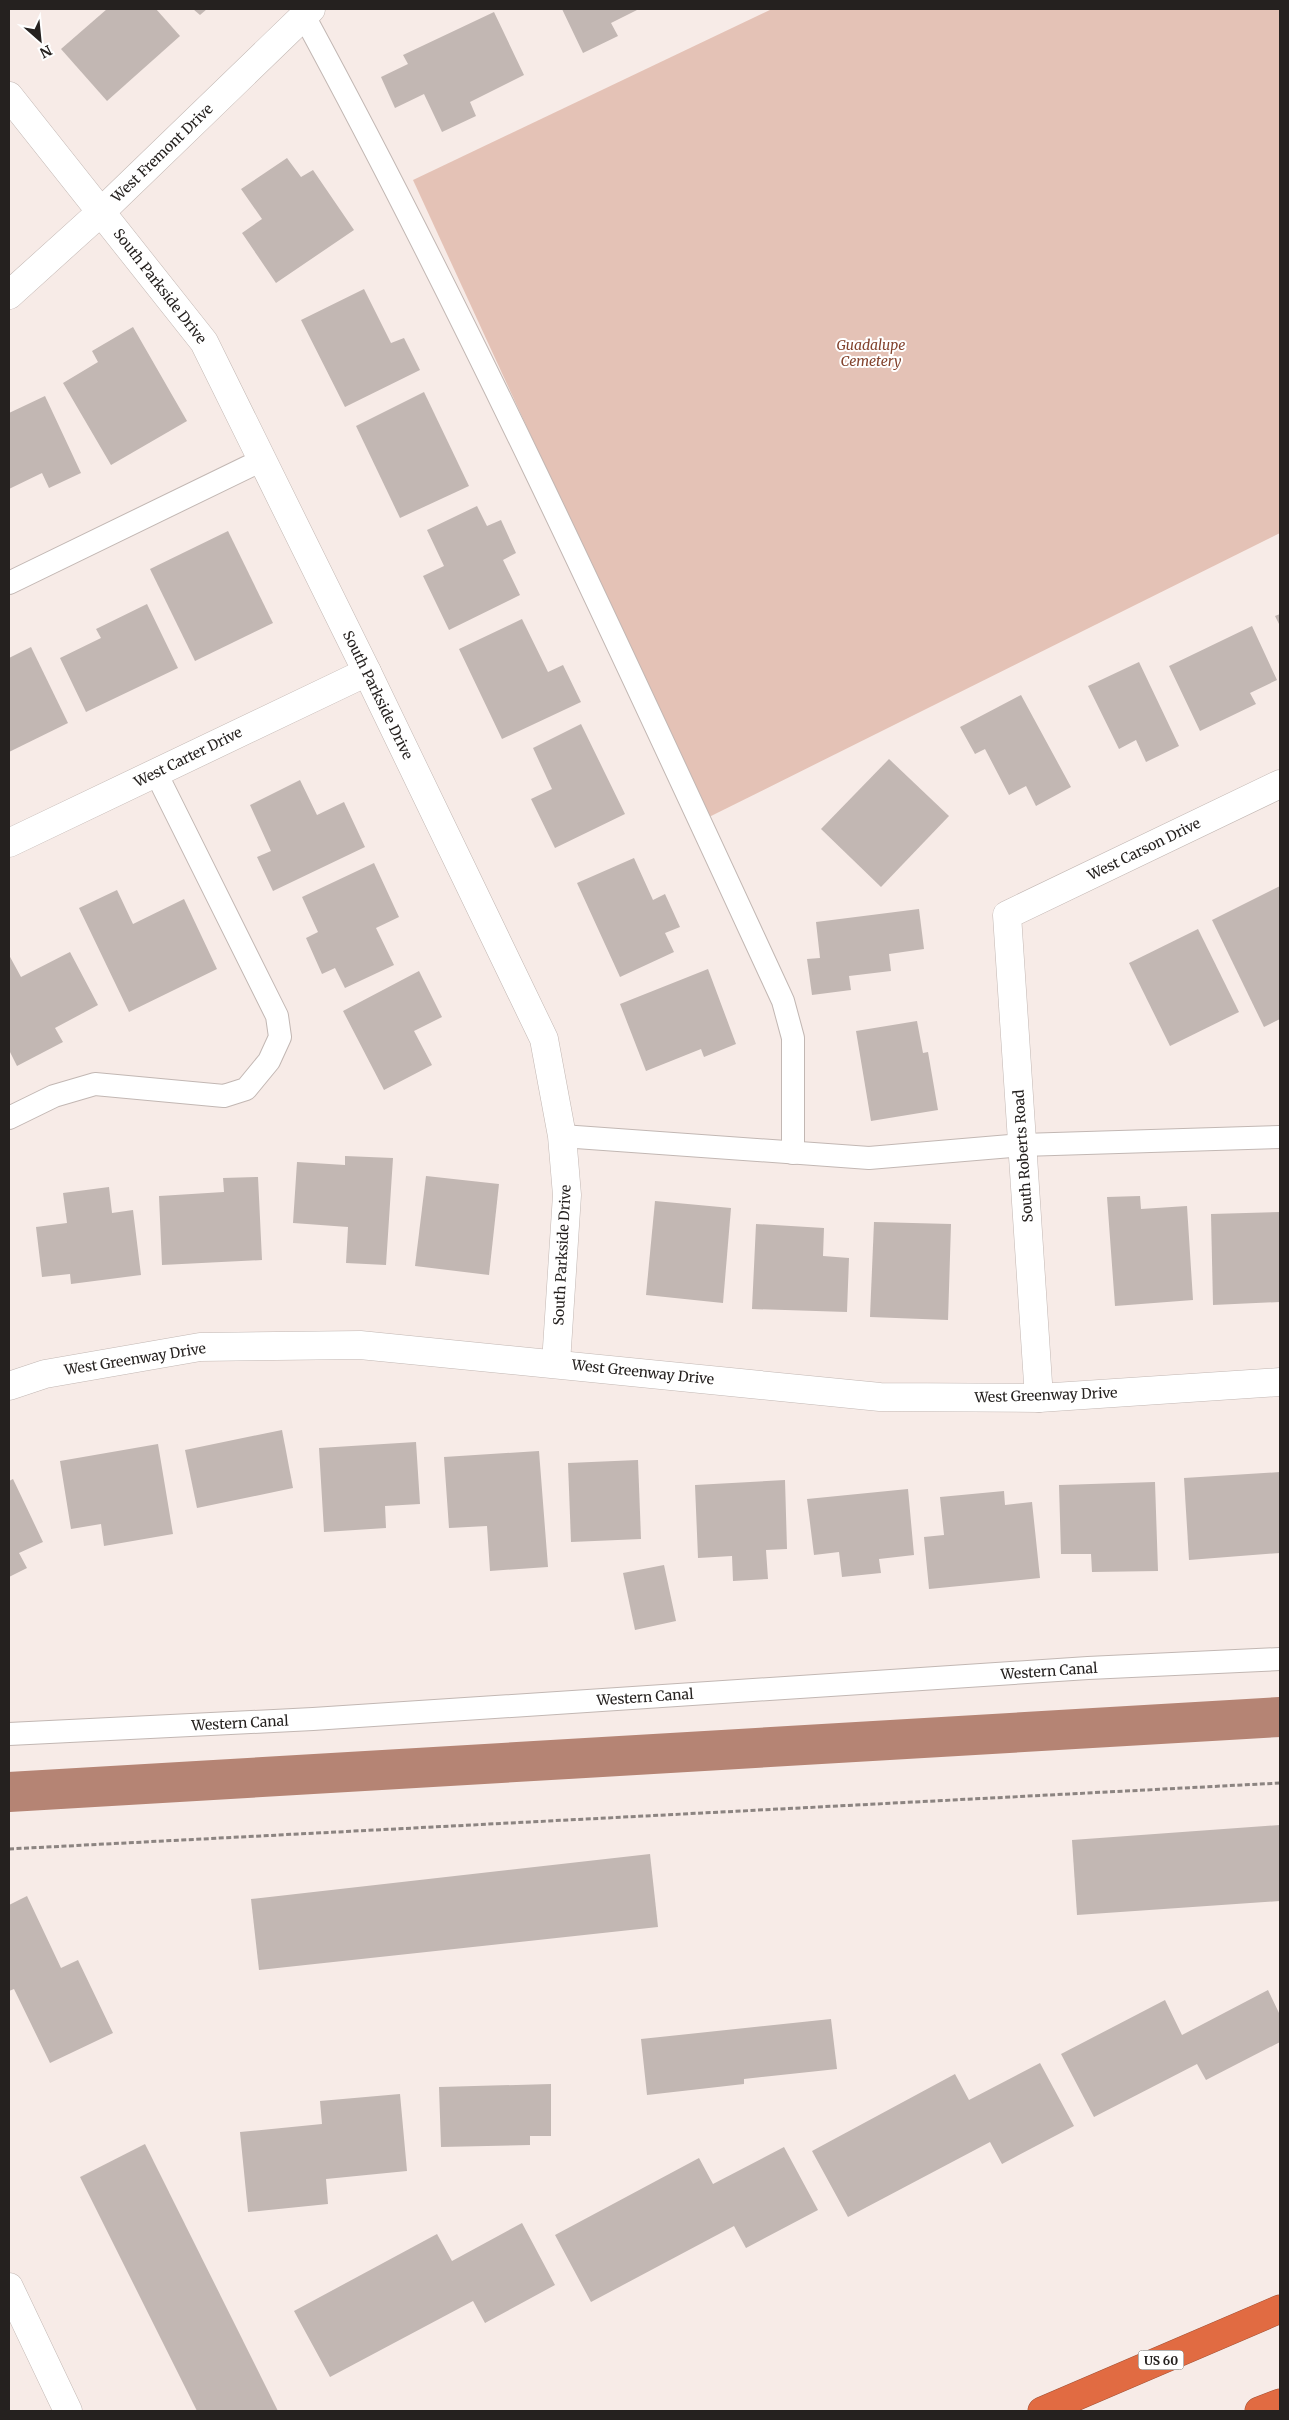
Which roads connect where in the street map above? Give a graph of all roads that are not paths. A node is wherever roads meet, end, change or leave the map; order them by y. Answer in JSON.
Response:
{"nodes":[{"id":1,"x":308,"y":12,"type":"edge"},
{"id":2,"x":9,"y":96,"type":"edge"},
{"id":3,"x":102,"y":211,"type":"junction"},
{"id":4,"x":9,"y":295,"type":"edge"},
{"id":5,"x":262,"y":460,"type":"junction"},
{"id":6,"x":9,"y":583,"type":"edge"},
{"id":7,"x":367,"y":672,"type":"junction"},
{"id":8,"x":156,"y":772,"type":"junction"},
{"id":9,"x":1280,"y":784,"type":"edge"},
{"id":10,"x":9,"y":843,"type":"edge"},
{"id":11,"x":1007,"y":915,"type":"joint"},
{"id":12,"x":9,"y":1118,"type":"edge"},
{"id":13,"x":562,"y":1136,"type":"junction"},
{"id":14,"x":1280,"y":1137,"type":"edge"},
{"id":15,"x":1022,"y":1145,"type":"junction"},
{"id":16,"x":793,"y":1153,"type":"junction"},
{"id":17,"x":556,"y":1364,"type":"junction"},
{"id":18,"x":1280,"y":1382,"type":"edge"},
{"id":19,"x":9,"y":1386,"type":"edge"},
{"id":20,"x":1038,"y":1398,"type":"junction"},
{"id":21,"x":1280,"y":1659,"type":"edge"},
{"id":22,"x":9,"y":1734,"type":"edge"},
{"id":23,"x":9,"y":2286,"type":"edge"},
{"id":24,"x":1280,"y":2309,"type":"edge"},
{"id":25,"x":1280,"y":2403,"type":"edge"},
{"id":26,"x":68,"y":2411,"type":"edge"},
{"id":27,"x":1042,"y":2411,"type":"edge"},
{"id":28,"x":1259,"y":2411,"type":"edge"}],
"edges":[{"from":1,"to":3,"type":"street","name":"West Fremont Drive"},
{"from":1,"to":16,"type":"lane"},
{"from":2,"to":3,"type":"street","name":"South Parkside Drive"},
{"from":3,"to":4,"type":"street","name":"West Fremont Drive"},
{"from":3,"to":5,"type":"street","name":"South Parkside Drive"},
{"from":5,"to":6,"type":"lane"},
{"from":5,"to":7,"type":"street","name":"South Parkside Drive"},
{"from":7,"to":8,"type":"street","name":"West Carter Drive"},
{"from":7,"to":13,"type":"street","name":"South Parkside Drive"},
{"from":8,"to":10,"type":"street","name":"West Carter Drive"},
{"from":8,"to":12,"type":"lane"},
{"from":9,"to":11,"type":"street","name":"West Carson Drive"},
{"from":11,"to":15,"type":"street","name":"South Roberts Road"},
{"from":13,"to":16,"type":"lane"},
{"from":13,"to":17,"type":"street","name":"South Parkside Drive"},
{"from":14,"to":15,"type":"lane"},
{"from":15,"to":16,"type":"lane"},
{"from":15,"to":20,"type":"street","name":"South Roberts Road"},
{"from":17,"to":19,"type":"street","name":"West Greenway Drive"},
{"from":17,"to":20,"type":"street","name":"West Greenway Drive"},
{"from":18,"to":20,"type":"street","name":"West Greenway Drive"},
{"from":21,"to":22,"type":"lane","name":"Western Canal"},
{"from":23,"to":26,"type":"street"},
{"from":24,"to":27,"type":"highway","number":"US 60"},
{"from":25,"to":28,"type":"highway"}]}
